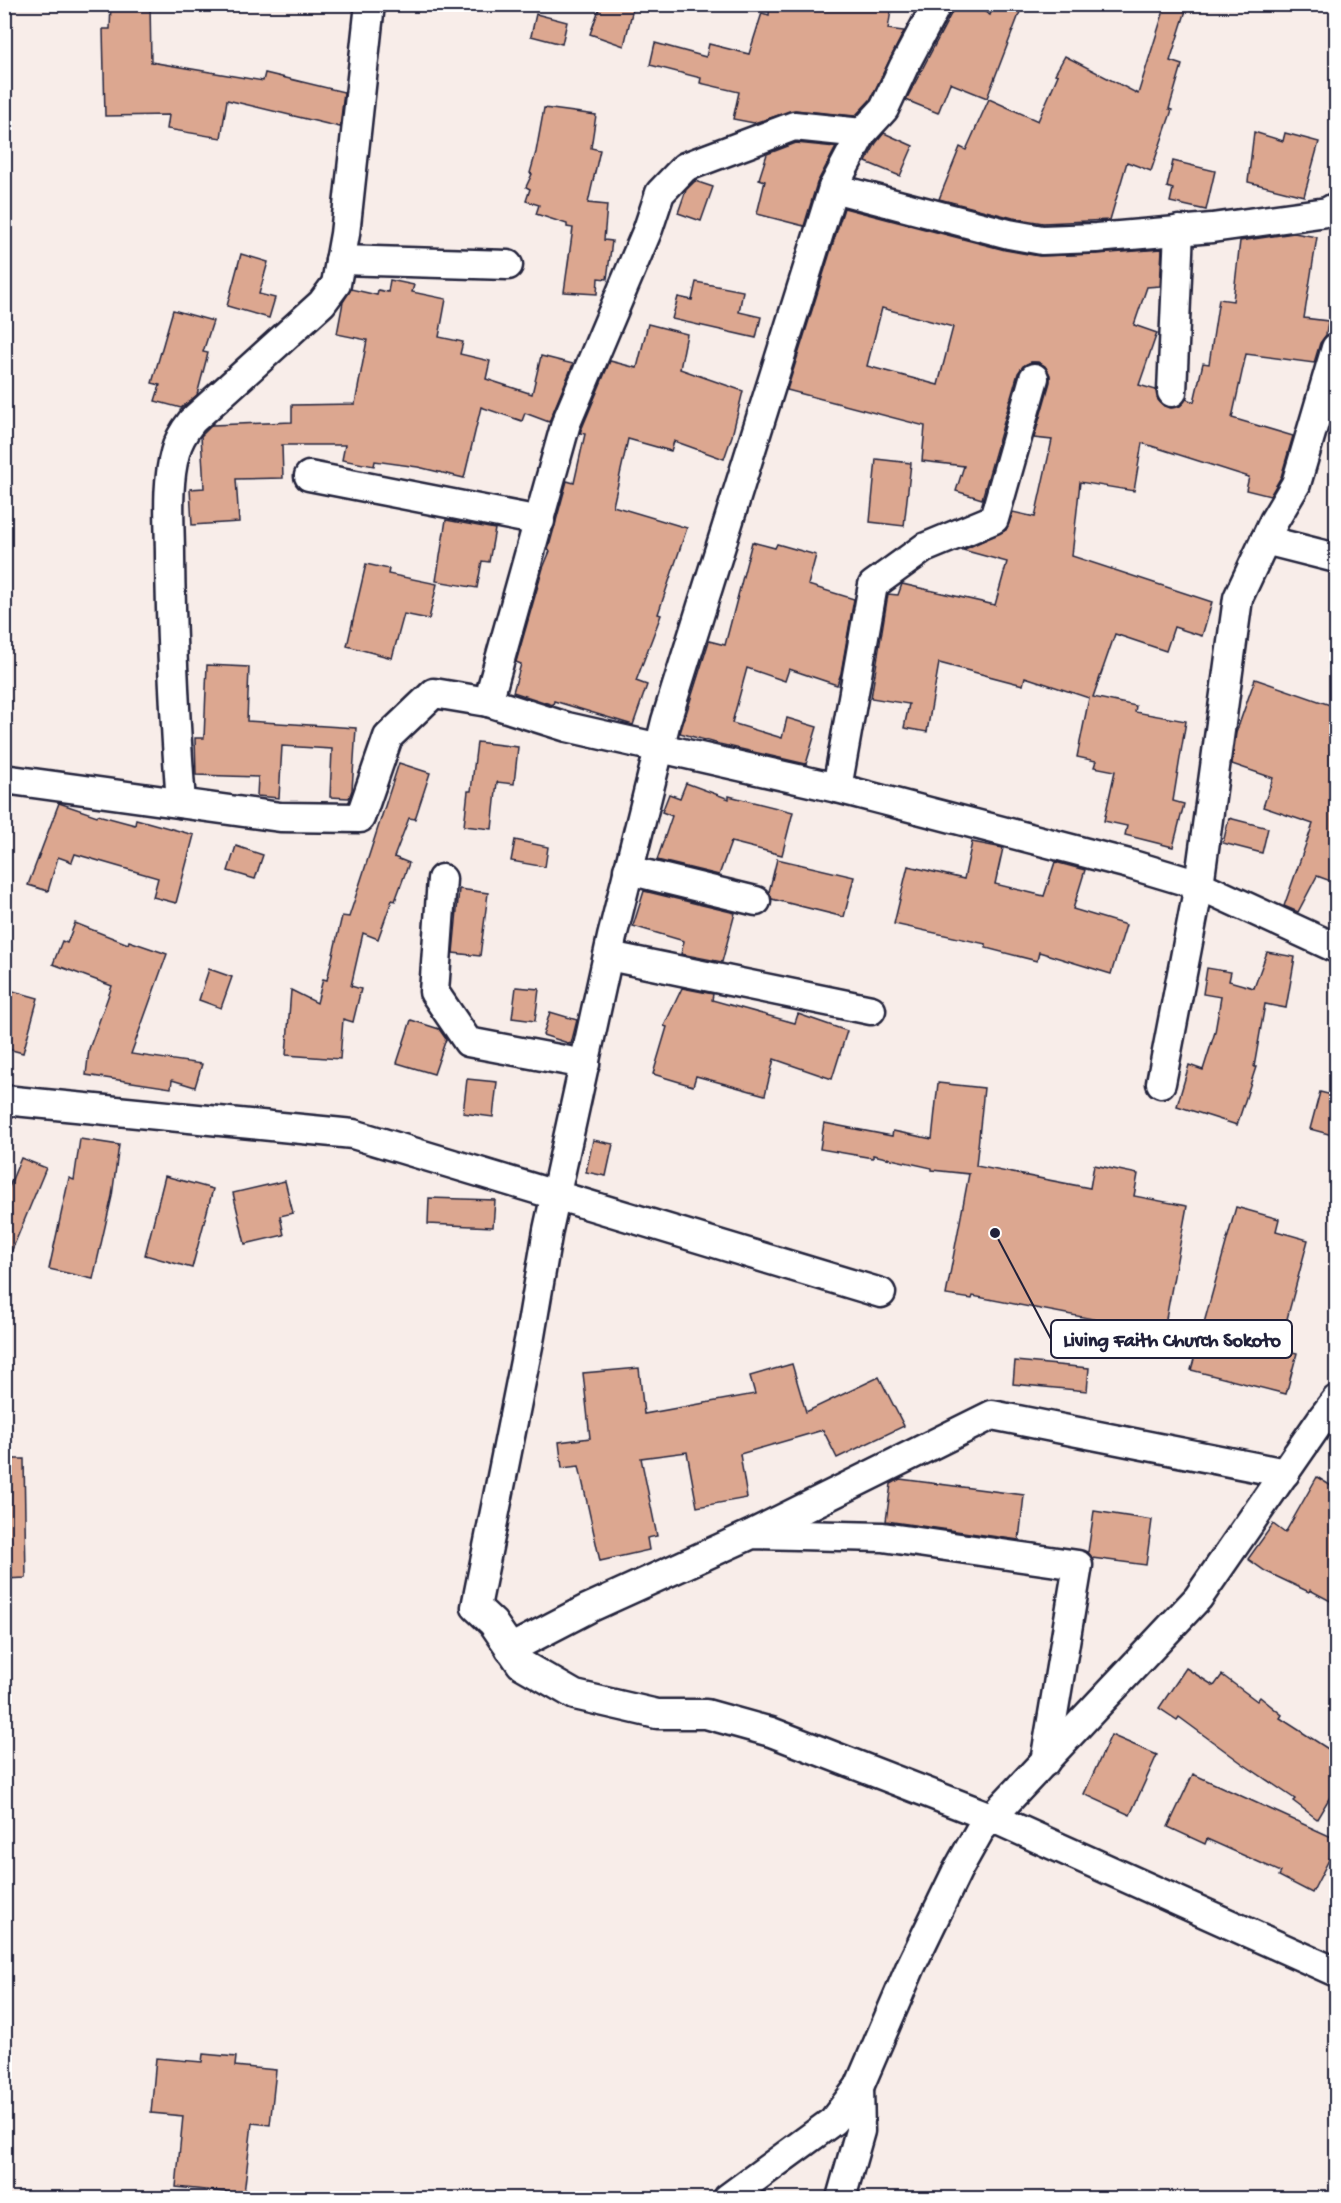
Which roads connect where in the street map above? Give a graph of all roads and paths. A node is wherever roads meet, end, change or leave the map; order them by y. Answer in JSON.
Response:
{"nodes":[{"id":1,"x":370,"y":4,"type":"edge"},
{"id":2,"x":937,"y":4,"type":"edge"},
{"id":3,"x":862,"y":133,"type":"junction"},
{"id":4,"x":833,"y":188,"type":"junction"},
{"id":5,"x":1336,"y":207,"type":"edge"},
{"id":6,"x":1179,"y":230,"type":"junction"},
{"id":7,"x":340,"y":260,"type":"junction"},
{"id":8,"x":508,"y":265,"type":"dead end"},
{"id":9,"x":1336,"y":348,"type":"edge"},
{"id":10,"x":1034,"y":378,"type":"dead end"},
{"id":11,"x":1172,"y":392,"type":"dead end"},
{"id":12,"x":309,"y":476,"type":"dead end"},
{"id":13,"x":540,"y":520,"type":"junction"},
{"id":14,"x":1265,"y":540,"type":"junction"},
{"id":15,"x":1336,"y":558,"type":"edge"},
{"id":16,"x":488,"y":702,"type":"junction"},
{"id":17,"x":659,"y":747,"type":"junction"},
{"id":18,"x":4,"y":779,"type":"edge"},
{"id":19,"x":837,"y":788,"type":"junction"},
{"id":20,"x":181,"y":803,"type":"junction"},
{"id":21,"x":628,"y":870,"type":"junction"},
{"id":22,"x":442,"y":879,"type":"dead end"},
{"id":23,"x":1199,"y":885,"type":"junction"},
{"id":24,"x":756,"y":901,"type":"dead end"},
{"id":25,"x":1336,"y":948,"type":"edge"},
{"id":26,"x":609,"y":956,"type":"junction"},
{"id":27,"x":871,"y":1010,"type":"dead end"},
{"id":28,"x":585,"y":1064,"type":"junction"},
{"id":29,"x":1161,"y":1083,"type":"dead end"},
{"id":30,"x":4,"y":1100,"type":"edge"},
{"id":31,"x":556,"y":1195,"type":"junction"},
{"id":32,"x":880,"y":1293,"type":"dead end"},
{"id":33,"x":1336,"y":1400,"type":"edge"},
{"id":34,"x":1285,"y":1473,"type":"junction"},
{"id":35,"x":752,"y":1534,"type":"junction"},
{"id":36,"x":510,"y":1648,"type":"junction"},
{"id":37,"x":1045,"y":1762,"type":"junction"},
{"id":38,"x":993,"y":1818,"type":"junction"},
{"id":39,"x":1336,"y":1969,"type":"edge"},
{"id":40,"x":859,"y":2087,"type":"junction"},
{"id":41,"x":728,"y":2199,"type":"edge"},
{"id":42,"x":841,"y":2199,"type":"edge"}],
"edges":[{"from":1,"to":7,"type":"street"},
{"from":2,"to":3,"type":"street"},
{"from":3,"to":4,"type":"street"},
{"from":3,"to":13,"type":"street"},
{"from":4,"to":6,"type":"street"},
{"from":4,"to":17,"type":"street"},
{"from":5,"to":6,"type":"street"},
{"from":6,"to":11,"type":"street"},
{"from":7,"to":8,"type":"street"},
{"from":7,"to":20,"type":"street"},
{"from":9,"to":14,"type":"street"},
{"from":10,"to":19,"type":"street"},
{"from":12,"to":13,"type":"street"},
{"from":13,"to":16,"type":"street"},
{"from":14,"to":15,"type":"street"},
{"from":14,"to":23,"type":"street"},
{"from":16,"to":17,"type":"street"},
{"from":16,"to":20,"type":"street"},
{"from":17,"to":19,"type":"street"},
{"from":17,"to":21,"type":"street"},
{"from":18,"to":20,"type":"street"},
{"from":19,"to":23,"type":"street"},
{"from":21,"to":24,"type":"street"},
{"from":21,"to":26,"type":"street"},
{"from":22,"to":28,"type":"street"},
{"from":23,"to":25,"type":"street"},
{"from":23,"to":29,"type":"street"},
{"from":26,"to":27,"type":"street"},
{"from":26,"to":28,"type":"street"},
{"from":28,"to":31,"type":"street"},
{"from":30,"to":31,"type":"street"},
{"from":31,"to":32,"type":"street"},
{"from":31,"to":36,"type":"street"},
{"from":33,"to":34,"type":"street"},
{"from":34,"to":35,"type":"street"},
{"from":34,"to":37,"type":"street"},
{"from":35,"to":36,"type":"street"},
{"from":35,"to":37,"type":"street"},
{"from":36,"to":38,"type":"street"},
{"from":37,"to":38,"type":"street"},
{"from":38,"to":39,"type":"street"},
{"from":38,"to":40,"type":"street"},
{"from":40,"to":41,"type":"street"},
{"from":40,"to":42,"type":"street"}]}
